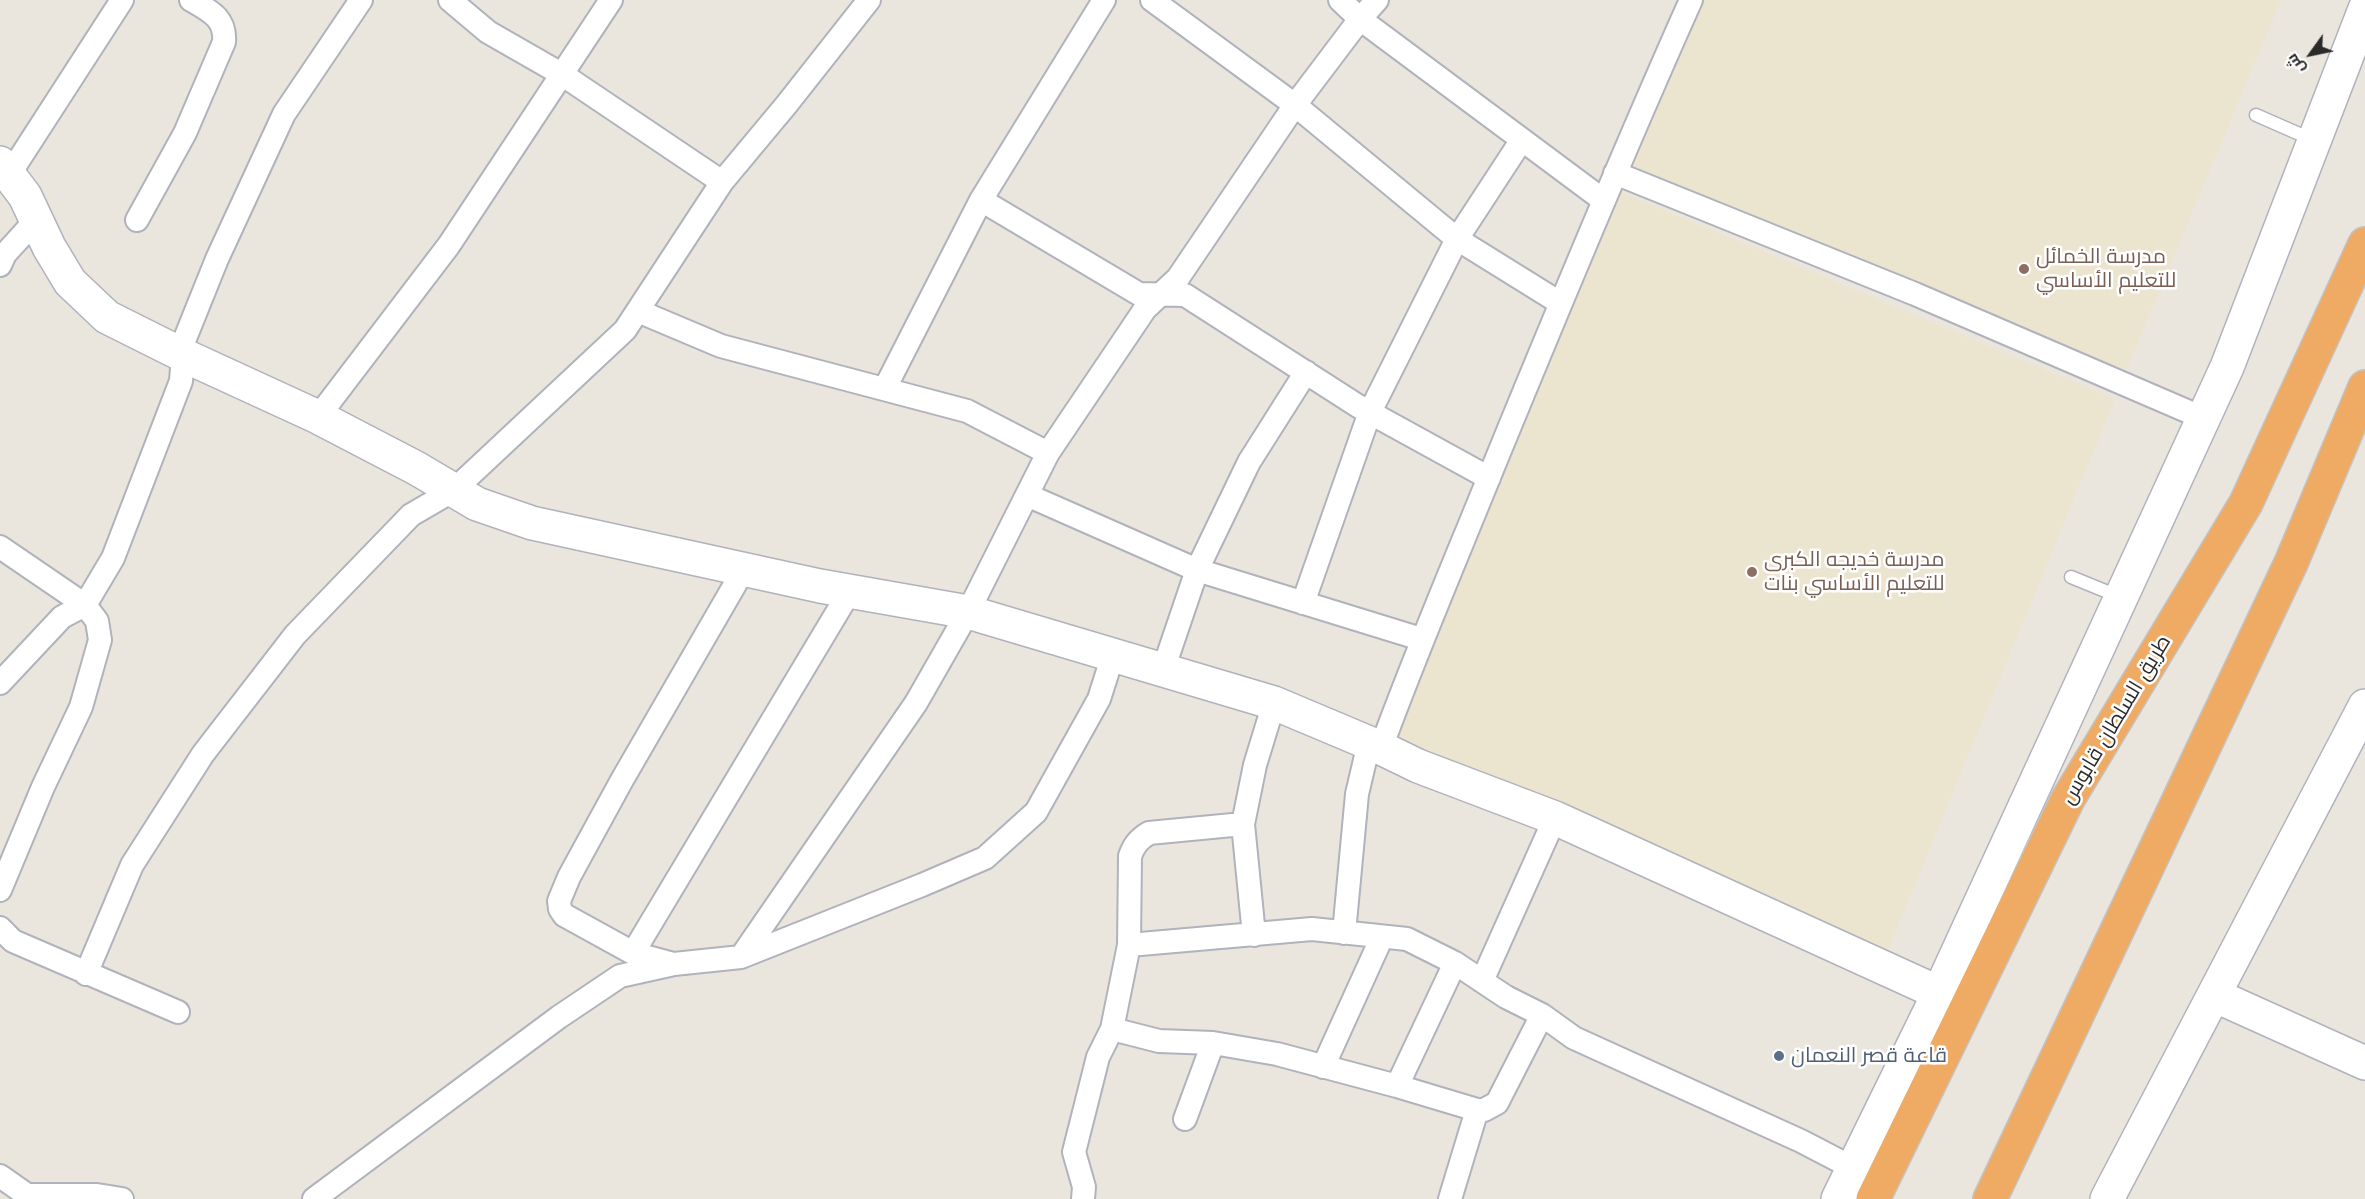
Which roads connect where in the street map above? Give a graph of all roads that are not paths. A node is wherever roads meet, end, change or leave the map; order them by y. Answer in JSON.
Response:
{"nodes":[{"id":1,"x":122,"y":0,"type":"edge"},
{"id":2,"x":191,"y":0,"type":"edge"},
{"id":3,"x":361,"y":0,"type":"edge"},
{"id":4,"x":450,"y":0,"type":"edge"},
{"id":5,"x":611,"y":0,"type":"edge"},
{"id":6,"x":869,"y":0,"type":"edge"},
{"id":7,"x":1104,"y":0,"type":"edge"},
{"id":8,"x":1152,"y":0,"type":"edge"},
{"id":9,"x":1340,"y":0,"type":"edge"},
{"id":10,"x":1377,"y":0,"type":"edge"},
{"id":11,"x":1691,"y":0,"type":"edge"},
{"id":12,"x":2365,"y":9,"type":"edge"},
{"id":13,"x":1360,"y":19,"type":"junction"},
{"id":14,"x":563,"y":75,"type":"junction"},
{"id":15,"x":1295,"y":105,"type":"junction"},
{"id":16,"x":2256,"y":115,"type":"dead end"},
{"id":17,"x":2314,"y":140,"type":"junction"},
{"id":18,"x":1521,"y":141,"type":"junction"},
{"id":19,"x":4,"y":169,"type":"edge"},
{"id":20,"x":1615,"y":172,"type":"junction"},
{"id":21,"x":722,"y":182,"type":"junction"},
{"id":22,"x":981,"y":200,"type":"junction"},
{"id":23,"x":1603,"y":200,"type":"junction"},
{"id":24,"x":36,"y":220,"type":"junction"},
{"id":25,"x":137,"y":220,"type":"dead end"},
{"id":26,"x":1457,"y":238,"type":"junction"},
{"id":27,"x":2365,"y":244,"type":"edge"},
{"id":28,"x":0,"y":265,"type":"edge"},
{"id":29,"x":1161,"y":294,"type":"junction"},
{"id":30,"x":1560,"y":303,"type":"junction"},
{"id":31,"x":638,"y":311,"type":"junction"},
{"id":32,"x":183,"y":355,"type":"junction"},
{"id":33,"x":1306,"y":372,"type":"junction"},
{"id":34,"x":2365,"y":387,"type":"edge"},
{"id":35,"x":885,"y":388,"type":"junction"},
{"id":36,"x":1370,"y":412,"type":"junction"},
{"id":37,"x":318,"y":417,"type":"junction"},
{"id":38,"x":2203,"y":418,"type":"junction"},
{"id":39,"x":1048,"y":453,"type":"junction"},
{"id":40,"x":1489,"y":478,"type":"junction"},
{"id":41,"x":454,"y":490,"type":"junction"},
{"id":42,"x":1027,"y":495,"type":"junction"},
{"id":43,"x":0,"y":547,"type":"edge"},
{"id":44,"x":744,"y":569,"type":"junction"},
{"id":45,"x":1197,"y":570,"type":"junction"},
{"id":46,"x":2071,"y":577,"type":"dead end"},
{"id":47,"x":850,"y":591,"type":"junction"},
{"id":48,"x":2120,"y":597,"type":"junction"},
{"id":49,"x":1303,"y":603,"type":"junction"},
{"id":50,"x":85,"y":605,"type":"junction"},
{"id":51,"x":968,"y":612,"type":"junction"},
{"id":52,"x":1421,"y":639,"type":"junction"},
{"id":53,"x":1113,"y":655,"type":"junction"},
{"id":54,"x":1163,"y":670,"type":"junction"},
{"id":55,"x":0,"y":683,"type":"edge"},
{"id":56,"x":1274,"y":703,"type":"junction"},
{"id":57,"x":2365,"y":706,"type":"edge"},
{"id":58,"x":1375,"y":745,"type":"junction"},
{"id":59,"x":1555,"y":818,"type":"junction"},
{"id":60,"x":1243,"y":824,"type":"junction"},
{"id":61,"x":0,"y":890,"type":"edge"},
{"id":62,"x":0,"y":928,"type":"edge"},
{"id":63,"x":1344,"y":933,"type":"junction"},
{"id":64,"x":1254,"y":935,"type":"junction"},
{"id":65,"x":1382,"y":937,"type":"junction"},
{"id":66,"x":1129,"y":945,"type":"junction"},
{"id":67,"x":633,"y":953,"type":"junction"},
{"id":68,"x":741,"y":957,"type":"junction"},
{"id":69,"x":1455,"y":963,"type":"junction"},
{"id":70,"x":674,"y":964,"type":"junction"},
{"id":71,"x":86,"y":974,"type":"junction"},
{"id":72,"x":1482,"y":981,"type":"junction"},
{"id":73,"x":1939,"y":993,"type":"junction"},
{"id":74,"x":2214,"y":995,"type":"junction"},
{"id":75,"x":178,"y":1012,"type":"dead end"},
{"id":76,"x":1542,"y":1016,"type":"junction"},
{"id":77,"x":1112,"y":1029,"type":"junction"},
{"id":78,"x":1214,"y":1043,"type":"junction"},
{"id":79,"x":2365,"y":1063,"type":"edge"},
{"id":80,"x":1323,"y":1067,"type":"junction"},
{"id":81,"x":1397,"y":1086,"type":"junction"},
{"id":82,"x":1477,"y":1110,"type":"junction"},
{"id":83,"x":1185,"y":1119,"type":"dead end"},
{"id":84,"x":1853,"y":1168,"type":"junction"},
{"id":85,"x":0,"y":1176,"type":"edge"},
{"id":86,"x":122,"y":1199,"type":"edge"},
{"id":87,"x":314,"y":1199,"type":"edge"},
{"id":88,"x":1083,"y":1199,"type":"edge"},
{"id":89,"x":1450,"y":1199,"type":"edge"},
{"id":90,"x":1838,"y":1199,"type":"edge"},
{"id":91,"x":1873,"y":1199,"type":"edge"},
{"id":92,"x":1990,"y":1199,"type":"edge"},
{"id":93,"x":2107,"y":1199,"type":"edge"}],
"edges":[{"from":1,"to":19,"type":"street"},
{"from":2,"to":25,"type":"street"},
{"from":3,"to":32,"type":"street"},
{"from":4,"to":14,"type":"street"},
{"from":5,"to":14,"type":"street"},
{"from":6,"to":21,"type":"street"},
{"from":7,"to":22,"type":"street"},
{"from":8,"to":15,"type":"street"},
{"from":9,"to":13,"type":"street"},
{"from":10,"to":13,"type":"street"},
{"from":11,"to":20,"type":"street"},
{"from":12,"to":17,"type":"street"},
{"from":13,"to":15,"type":"street"},
{"from":13,"to":18,"type":"street"},
{"from":14,"to":21,"type":"street"},
{"from":14,"to":37,"type":"street"},
{"from":15,"to":26,"type":"street"},
{"from":15,"to":29,"type":"street"},
{"from":16,"to":17,"type":"lane"},
{"from":17,"to":38,"type":"street"},
{"from":18,"to":23,"type":"street"},
{"from":18,"to":26,"type":"street"},
{"from":19,"to":24,"type":"street"},
{"from":20,"to":23,"type":"street"},
{"from":20,"to":38,"type":"street"},
{"from":21,"to":31,"type":"street"},
{"from":22,"to":29,"type":"street"},
{"from":22,"to":35,"type":"street"},
{"from":23,"to":30,"type":"street"},
{"from":24,"to":28,"type":"street"},
{"from":24,"to":32,"type":"street"},
{"from":26,"to":30,"type":"street"},
{"from":26,"to":36,"type":"street"},
{"from":27,"to":91,"type":"highway","name":"طريق السلطان قابوس"},
{"from":29,"to":33,"type":"street"},
{"from":29,"to":39,"type":"street"},
{"from":30,"to":40,"type":"street"},
{"from":31,"to":35,"type":"street"},
{"from":31,"to":41,"type":"street"},
{"from":32,"to":37,"type":"street"},
{"from":32,"to":50,"type":"street"},
{"from":33,"to":36,"type":"street"},
{"from":33,"to":45,"type":"street"},
{"from":34,"to":92,"type":"highway"},
{"from":35,"to":39,"type":"street"},
{"from":36,"to":40,"type":"street"},
{"from":36,"to":49,"type":"street"},
{"from":37,"to":41,"type":"street"},
{"from":38,"to":48,"type":"street"},
{"from":39,"to":42,"type":"street"},
{"from":40,"to":52,"type":"street"},
{"from":41,"to":44,"type":"street"},
{"from":41,"to":71,"type":"street"},
{"from":42,"to":45,"type":"street"},
{"from":42,"to":51,"type":"street"},
{"from":43,"to":50,"type":"street"},
{"from":44,"to":47,"type":"street"},
{"from":44,"to":67,"type":"street"},
{"from":45,"to":49,"type":"street"},
{"from":45,"to":54,"type":"street"},
{"from":46,"to":48,"type":"lane"},
{"from":47,"to":51,"type":"street"},
{"from":47,"to":67,"type":"street"},
{"from":48,"to":73,"type":"street"},
{"from":49,"to":52,"type":"street"},
{"from":50,"to":55,"type":"street"},
{"from":50,"to":61,"type":"street"},
{"from":51,"to":53,"type":"street"},
{"from":51,"to":68,"type":"street"},
{"from":52,"to":58,"type":"street"},
{"from":53,"to":54,"type":"street"},
{"from":53,"to":68,"type":"street"},
{"from":54,"to":56,"type":"street"},
{"from":56,"to":58,"type":"street"},
{"from":56,"to":60,"type":"street"},
{"from":57,"to":74,"type":"street"},
{"from":58,"to":59,"type":"street"},
{"from":58,"to":63,"type":"street"},
{"from":59,"to":72,"type":"street"},
{"from":59,"to":73,"type":"street"},
{"from":60,"to":64,"type":"street"},
{"from":60,"to":66,"type":"street"},
{"from":62,"to":71,"type":"street"},
{"from":63,"to":64,"type":"street"},
{"from":63,"to":65,"type":"street"},
{"from":64,"to":66,"type":"street"},
{"from":65,"to":69,"type":"street"},
{"from":65,"to":80,"type":"street"},
{"from":66,"to":77,"type":"street"},
{"from":67,"to":70,"type":"street"},
{"from":68,"to":70,"type":"street"},
{"from":69,"to":72,"type":"street"},
{"from":69,"to":81,"type":"street"},
{"from":70,"to":87,"type":"street"},
{"from":71,"to":75,"type":"street"},
{"from":72,"to":76,"type":"street"},
{"from":73,"to":84,"type":"street"},
{"from":74,"to":79,"type":"street"},
{"from":74,"to":93,"type":"street"},
{"from":76,"to":82,"type":"street"},
{"from":76,"to":84,"type":"street"},
{"from":77,"to":78,"type":"street"},
{"from":77,"to":88,"type":"street"},
{"from":78,"to":80,"type":"street"},
{"from":78,"to":83,"type":"street"},
{"from":80,"to":81,"type":"street"},
{"from":81,"to":82,"type":"street"},
{"from":82,"to":89,"type":"street"},
{"from":84,"to":90,"type":"street"},
{"from":85,"to":86,"type":"street"}]}
